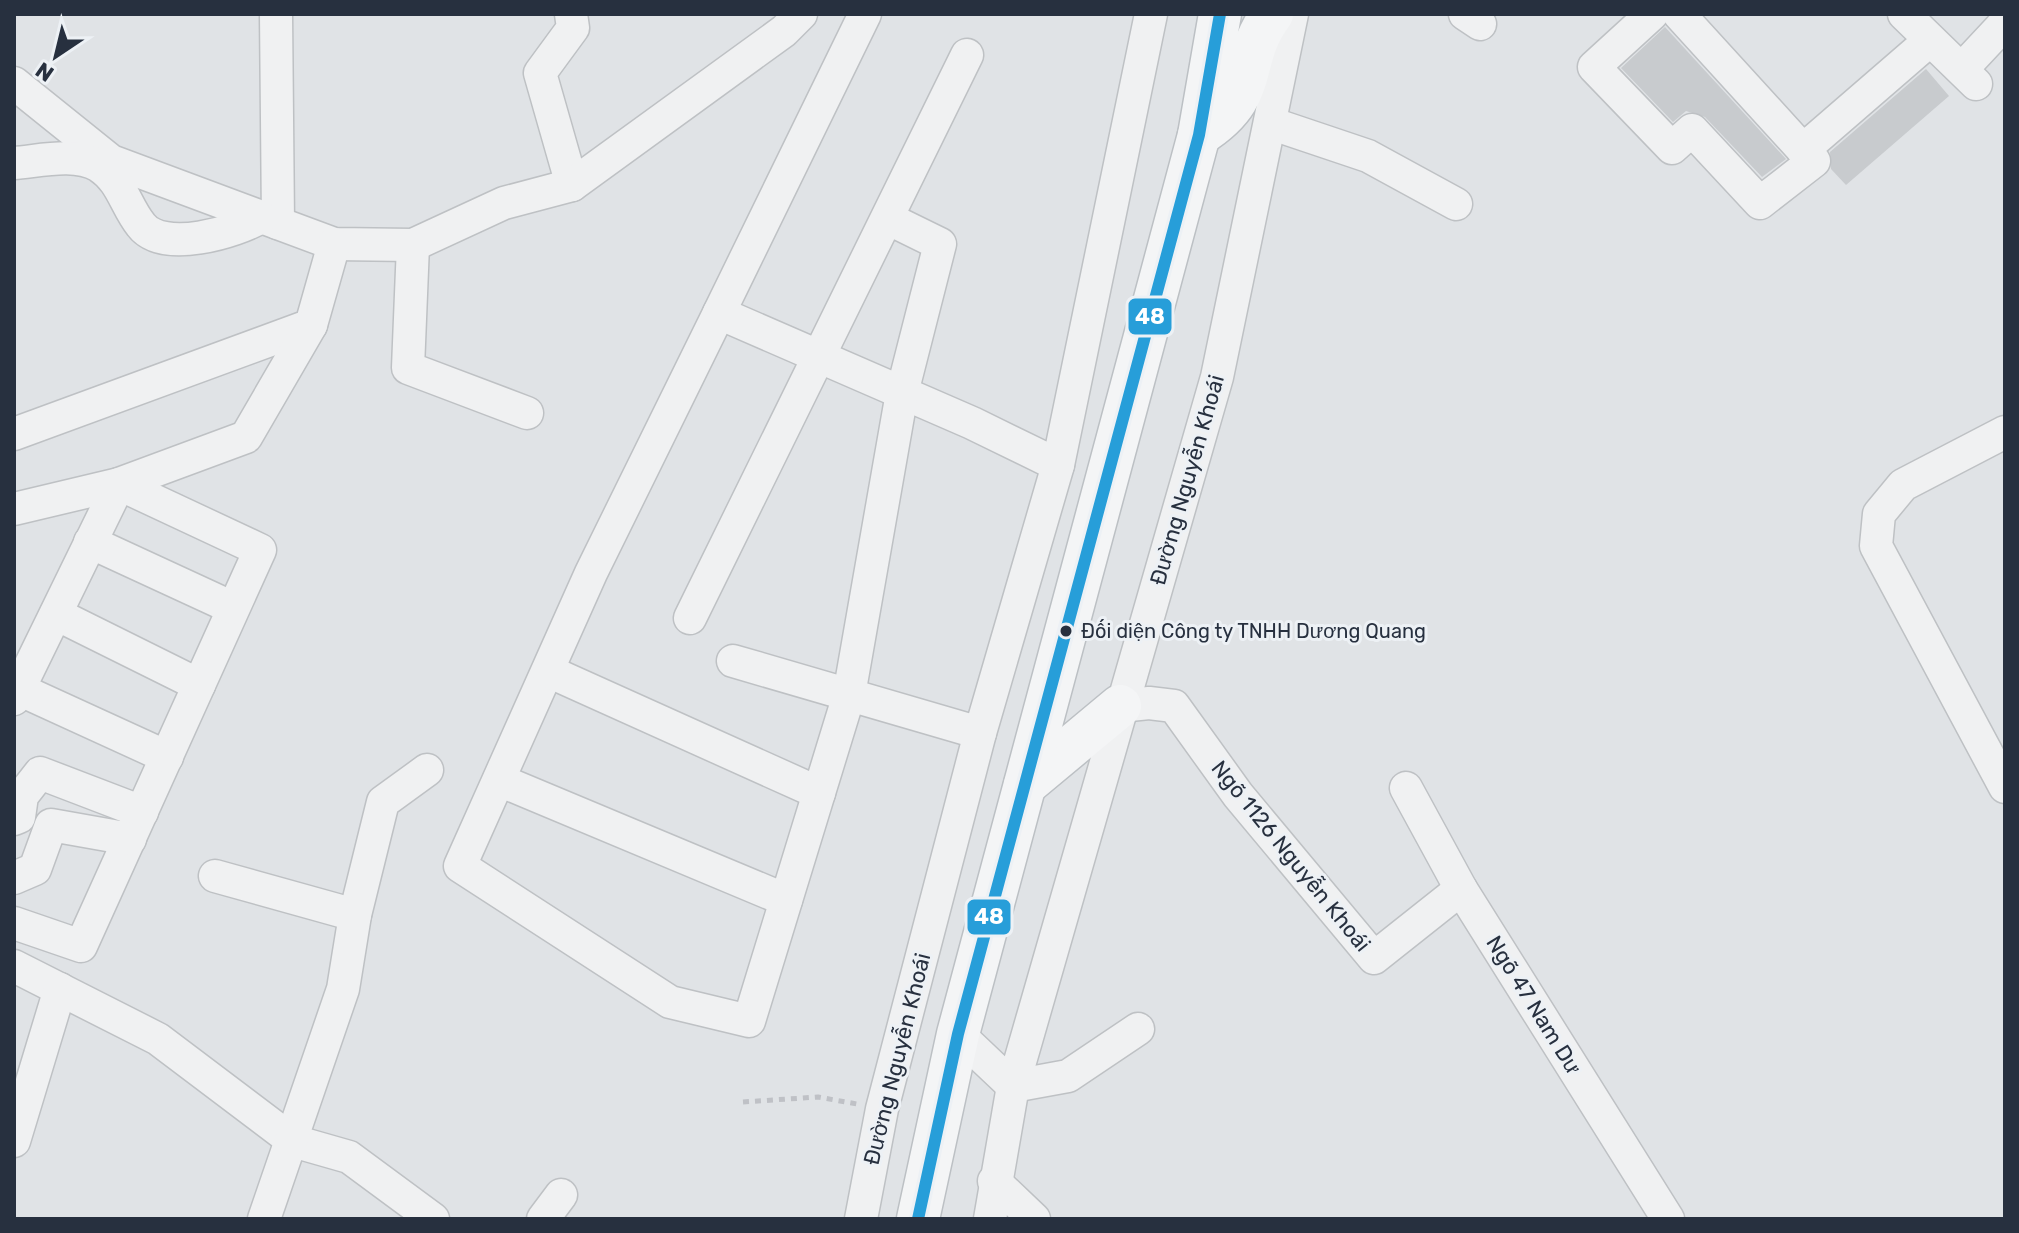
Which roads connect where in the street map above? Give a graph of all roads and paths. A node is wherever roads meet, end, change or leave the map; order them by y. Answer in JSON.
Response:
{"nodes":[{"id":1,"x":276,"y":14,"type":"edge"},
{"id":2,"x":571,"y":14,"type":"edge"},
{"id":3,"x":865,"y":14,"type":"edge"},
{"id":4,"x":1151,"y":14,"type":"edge"},
{"id":5,"x":1220,"y":14,"type":"edge"},
{"id":6,"x":1272,"y":14,"type":"edge"},
{"id":7,"x":1292,"y":14,"type":"edge"},
{"id":8,"x":1652,"y":14,"type":"edge"},
{"id":9,"x":1679,"y":14,"type":"edge"},
{"id":10,"x":1904,"y":14,"type":"edge"},
{"id":11,"x":786,"y":20,"type":"edge"},
{"id":12,"x":2005,"y":23,"type":"edge"},
{"id":13,"x":1929,"y":41,"type":"junction"},
{"id":14,"x":967,"y":55,"type":"dead end"},
{"id":15,"x":14,"y":83,"type":"edge"},
{"id":16,"x":1270,"y":123,"type":"junction"},
{"id":17,"x":1199,"y":135,"type":"junction"},
{"id":18,"x":1803,"y":150,"type":"junction"},
{"id":19,"x":14,"y":163,"type":"edge"},
{"id":20,"x":572,"y":185,"type":"junction"},
{"id":21,"x":1456,"y":204,"type":"dead end"},
{"id":22,"x":889,"y":219,"type":"junction"},
{"id":23,"x":270,"y":220,"type":"junction"},
{"id":24,"x":334,"y":244,"type":"junction"},
{"id":25,"x":413,"y":245,"type":"junction"},
{"id":26,"x":719,"y":313,"type":"junction"},
{"id":27,"x":311,"y":325,"type":"junction"},
{"id":28,"x":818,"y":356,"type":"junction"},
{"id":29,"x":902,"y":393,"type":"junction"},
{"id":30,"x":527,"y":413,"type":"dead end"},
{"id":31,"x":2005,"y":432,"type":"edge"},
{"id":32,"x":14,"y":434,"type":"edge"},
{"id":33,"x":1058,"y":465,"type":"junction"},
{"id":34,"x":119,"y":484,"type":"junction"},
{"id":35,"x":14,"y":509,"type":"edge"},
{"id":36,"x":90,"y":542,"type":"junction"},
{"id":37,"x":233,"y":608,"type":"junction"},
{"id":38,"x":56,"y":614,"type":"junction"},
{"id":39,"x":690,"y":618,"type":"dead end"},
{"id":40,"x":733,"y":661,"type":"dead end"},
{"id":41,"x":548,"y":671,"type":"junction"},
{"id":42,"x":199,"y":685,"type":"junction"},
{"id":43,"x":16,"y":692,"type":"edge"},
{"id":44,"x":849,"y":695,"type":"junction"},
{"id":45,"x":1120,"y":706,"type":"junction"},
{"id":46,"x":980,"y":733,"type":"junction"},
{"id":47,"x":167,"y":757,"type":"junction"},
{"id":48,"x":427,"y":770,"type":"dead end"},
{"id":49,"x":499,"y":780,"type":"junction"},
{"id":50,"x":1025,"y":785,"type":"junction"},
{"id":51,"x":2005,"y":787,"type":"edge"},
{"id":52,"x":1406,"y":788,"type":"dead end"},
{"id":53,"x":819,"y":793,"type":"junction"},
{"id":54,"x":14,"y":819,"type":"edge"},
{"id":55,"x":136,"y":826,"type":"junction"},
{"id":56,"x":215,"y":876,"type":"dead end"},
{"id":57,"x":14,"y":878,"type":"edge"},
{"id":58,"x":1461,"y":889,"type":"junction"},
{"id":59,"x":786,"y":900,"type":"junction"},
{"id":60,"x":355,"y":915,"type":"junction"},
{"id":61,"x":14,"y":923,"type":"edge"},
{"id":62,"x":14,"y":966,"type":"edge"},
{"id":63,"x":60,"y":989,"type":"junction"},
{"id":64,"x":1138,"y":1029,"type":"dead end"},
{"id":65,"x":958,"y":1034,"type":"junction"},
{"id":66,"x":1013,"y":1086,"type":"junction"},
{"id":67,"x":743,"y":1102,"type":"dead end"},
{"id":68,"x":882,"y":1109,"type":"junction"},
{"id":69,"x":14,"y":1141,"type":"edge"},
{"id":70,"x":293,"y":1141,"type":"junction"},
{"id":71,"x":994,"y":1181,"type":"junction"},
{"id":72,"x":264,"y":1219,"type":"edge"},
{"id":73,"x":433,"y":1219,"type":"edge"},
{"id":74,"x":861,"y":1219,"type":"edge"},
{"id":75,"x":918,"y":1219,"type":"edge"},
{"id":76,"x":990,"y":1219,"type":"edge"},
{"id":77,"x":1034,"y":1219,"type":"edge"},
{"id":78,"x":1668,"y":1219,"type":"edge"}],
"edges":[{"from":1,"to":23,"type":"street"},
{"from":2,"to":20,"type":"street"},
{"from":3,"to":26,"type":"street"},
{"from":4,"to":33,"type":"street","name":"Đường Nguyễn Khoái"},
{"from":5,"to":17,"type":"main road"},
{"from":6,"to":17,"type":"main road"},
{"from":7,"to":16,"type":"street","name":"Đường Nguyễn Khoái"},
{"from":8,"to":18,"type":"street"},
{"from":9,"to":18,"type":"street"},
{"from":10,"to":13,"type":"street"},
{"from":11,"to":20,"type":"street"},
{"from":12,"to":13,"type":"street"},
{"from":13,"to":18,"type":"street"},
{"from":14,"to":22,"type":"street"},
{"from":15,"to":23,"type":"street"},
{"from":16,"to":21,"type":"street"},
{"from":16,"to":45,"type":"street","name":"Đường Nguyễn Khoái"},
{"from":17,"to":50,"type":"main road"},
{"from":19,"to":23,"type":"street"},
{"from":20,"to":25,"type":"street"},
{"from":22,"to":28,"type":"street"},
{"from":22,"to":29,"type":"street"},
{"from":23,"to":24,"type":"street"},
{"from":24,"to":25,"type":"street"},
{"from":24,"to":27,"type":"street"},
{"from":25,"to":30,"type":"street"},
{"from":26,"to":28,"type":"street"},
{"from":26,"to":41,"type":"street"},
{"from":27,"to":32,"type":"street"},
{"from":27,"to":34,"type":"street"},
{"from":28,"to":29,"type":"street"},
{"from":28,"to":39,"type":"street"},
{"from":29,"to":33,"type":"street"},
{"from":29,"to":44,"type":"street"},
{"from":31,"to":51,"type":"street"},
{"from":33,"to":46,"type":"street","name":"Đường Nguyễn Khoái"},
{"from":34,"to":35,"type":"street"},
{"from":34,"to":36,"type":"street"},
{"from":34,"to":37,"type":"street"},
{"from":36,"to":37,"type":"street"},
{"from":36,"to":38,"type":"street"},
{"from":37,"to":42,"type":"street"},
{"from":38,"to":42,"type":"street"},
{"from":38,"to":43,"type":"street"},
{"from":40,"to":44,"type":"street"},
{"from":41,"to":49,"type":"street"},
{"from":41,"to":53,"type":"street"},
{"from":42,"to":47,"type":"street"},
{"from":43,"to":47,"type":"street"},
{"from":44,"to":46,"type":"street"},
{"from":44,"to":53,"type":"street"},
{"from":45,"to":50,"type":"main road"},
{"from":45,"to":58,"type":"street","name":"Ngõ 1126 Nguyễn Khoái"},
{"from":45,"to":66,"type":"street","name":"Đường Nguyễn Khoái"},
{"from":46,"to":68,"type":"street","name":"Đường Nguyễn Khoái"},
{"from":47,"to":55,"type":"street"},
{"from":48,"to":60,"type":"street"},
{"from":49,"to":59,"type":"street"},
{"from":49,"to":59,"type":"street"},
{"from":50,"to":65,"type":"main road"},
{"from":52,"to":58,"type":"street","name":"Ngõ 47 Nam Dư"},
{"from":53,"to":59,"type":"street"},
{"from":54,"to":55,"type":"street"},
{"from":55,"to":57,"type":"street"},
{"from":55,"to":61,"type":"street"},
{"from":56,"to":60,"type":"street"},
{"from":58,"to":78,"type":"street","name":"Ngõ 47 Nam Dư"},
{"from":60,"to":70,"type":"street"},
{"from":62,"to":63,"type":"street"},
{"from":63,"to":69,"type":"street"},
{"from":63,"to":70,"type":"street"},
{"from":64,"to":66,"type":"street"},
{"from":65,"to":66,"type":"street"},
{"from":65,"to":75,"type":"main road"},
{"from":66,"to":71,"type":"street","name":"Đường Nguyễn Khoái"},
{"from":67,"to":68,"type":"path"},
{"from":68,"to":74,"type":"street","name":"Đường Nguyễn Khoái"},
{"from":70,"to":72,"type":"street"},
{"from":70,"to":73,"type":"street"},
{"from":71,"to":76,"type":"street","name":"Đường Nguyễn Khoái"},
{"from":71,"to":77,"type":"street"}]}
